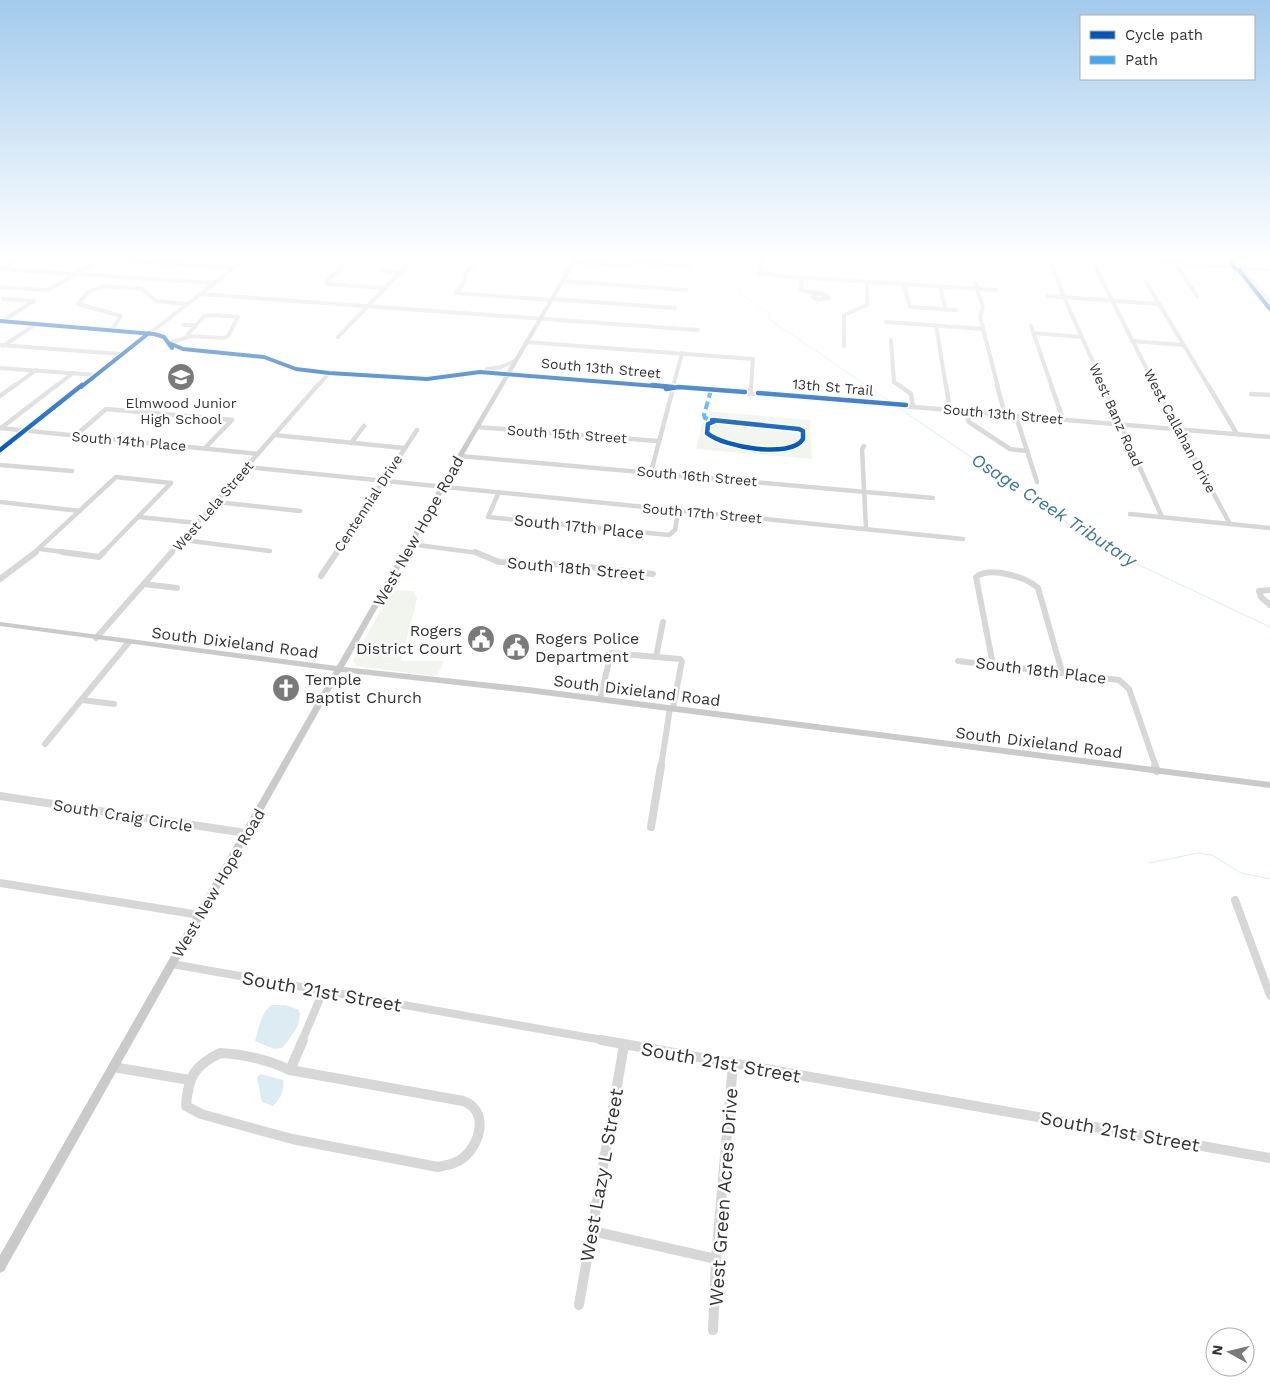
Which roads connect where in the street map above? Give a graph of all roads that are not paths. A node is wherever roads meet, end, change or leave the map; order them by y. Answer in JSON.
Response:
{"nodes":[{"id":1,"x":1,"y":321,"type":"edge"},
{"id":2,"x":119,"y":321,"type":"edge"},
{"id":3,"x":165,"y":321,"type":"edge"},
{"id":4,"x":200,"y":321,"type":"edge"},
{"id":5,"x":236,"y":321,"type":"edge"},
{"id":6,"x":353,"y":321,"type":"edge"},
{"id":7,"x":539,"y":321,"type":"edge"},
{"id":8,"x":568,"y":321,"type":"edge"},
{"id":9,"x":844,"y":321,"type":"edge"},
{"id":10,"x":981,"y":321,"type":"edge"},
{"id":11,"x":1075,"y":321,"type":"edge"},
{"id":12,"x":1122,"y":321,"type":"edge"},
{"id":13,"x":1168,"y":321,"type":"edge"},
{"id":14,"x":886,"y":322,"type":"dead end"},
{"id":15,"x":36,"y":324,"type":"junction"},
{"id":16,"x":183,"y":325,"type":"dead end"},
{"id":17,"x":196,"y":326,"type":"junction"},
{"id":18,"x":936,"y":326,"type":"junction"},
{"id":19,"x":1031,"y":326,"type":"dead end"},
{"id":20,"x":983,"y":329,"type":"junction"},
{"id":21,"x":111,"y":330,"type":"junction"},
{"id":22,"x":698,"y":330,"type":"dead end"},
{"id":23,"x":149,"y":333,"type":"junction"},
{"id":24,"x":1034,"y":333,"type":"junction"},
{"id":25,"x":190,"y":336,"type":"junction"},
{"id":26,"x":338,"y":337,"type":"dead end"},
{"id":27,"x":1082,"y":337,"type":"junction"},
{"id":28,"x":891,"y":340,"type":"dead end"},
{"id":29,"x":1132,"y":341,"type":"junction"},
{"id":30,"x":526,"y":342,"type":"junction"},
{"id":31,"x":168,"y":343,"type":"junction"},
{"id":32,"x":1183,"y":345,"type":"junction"},
{"id":33,"x":1,"y":346,"type":"edge"},
{"id":34,"x":844,"y":346,"type":"dead end"},
{"id":35,"x":122,"y":354,"type":"junction"},
{"id":36,"x":682,"y":354,"type":"junction"},
{"id":37,"x":515,"y":361,"type":"junction"},
{"id":38,"x":0,"y":368,"type":"edge"},
{"id":39,"x":36,"y":370,"type":"junction"},
{"id":40,"x":329,"y":372,"type":"junction"},
{"id":41,"x":471,"y":372,"type":"junction"},
{"id":42,"x":73,"y":373,"type":"junction"},
{"id":43,"x":507,"y":374,"type":"junction"},
{"id":44,"x":96,"y":375,"type":"junction"},
{"id":45,"x":673,"y":387,"type":"junction"},
{"id":46,"x":750,"y":393,"type":"junction"},
{"id":47,"x":1251,"y":394,"type":"dead end"},
{"id":48,"x":1270,"y":395,"type":"edge"},
{"id":49,"x":0,"y":396,"type":"edge"},
{"id":50,"x":913,"y":407,"type":"junction"},
{"id":51,"x":950,"y":410,"type":"junction"},
{"id":52,"x":965,"y":411,"type":"junction"},
{"id":53,"x":1005,"y":415,"type":"junction"},
{"id":54,"x":1016,"y":416,"type":"junction"},
{"id":55,"x":1063,"y":419,"type":"junction"},
{"id":56,"x":1120,"y":424,"type":"junction"},
{"id":57,"x":364,"y":426,"type":"dead end"},
{"id":58,"x":477,"y":426,"type":"junction"},
{"id":59,"x":0,"y":428,"type":"edge"},
{"id":60,"x":1178,"y":429,"type":"junction"},
{"id":61,"x":417,"y":430,"type":"dead end"},
{"id":62,"x":24,"y":431,"type":"junction"},
{"id":63,"x":1237,"y":434,"type":"junction"},
{"id":64,"x":274,"y":435,"type":"junction"},
{"id":65,"x":75,"y":436,"type":"junction"},
{"id":66,"x":1270,"y":437,"type":"edge"},
{"id":67,"x":658,"y":441,"type":"junction"},
{"id":68,"x":351,"y":443,"type":"junction"},
{"id":69,"x":864,"y":446,"type":"dead end"},
{"id":70,"x":205,"y":448,"type":"junction"},
{"id":71,"x":404,"y":448,"type":"junction"},
{"id":72,"x":0,"y":450,"type":"edge"},
{"id":73,"x":1027,"y":451,"type":"junction"},
{"id":74,"x":258,"y":454,"type":"junction"},
{"id":75,"x":460,"y":456,"type":"junction"},
{"id":76,"x":0,"y":465,"type":"edge"},
{"id":77,"x":247,"y":467,"type":"junction"},
{"id":78,"x":72,"y":471,"type":"dead end"},
{"id":79,"x":651,"y":472,"type":"junction"},
{"id":80,"x":383,"y":481,"type":"junction"},
{"id":81,"x":1037,"y":482,"type":"dead end"},
{"id":82,"x":442,"y":488,"type":"junction"},
{"id":83,"x":865,"y":491,"type":"junction"},
{"id":84,"x":498,"y":494,"type":"junction"},
{"id":85,"x":933,"y":498,"type":"dead end"},
{"id":86,"x":0,"y":502,"type":"edge"},
{"id":87,"x":216,"y":502,"type":"junction"},
{"id":88,"x":80,"y":511,"type":"junction"},
{"id":89,"x":300,"y":511,"type":"dead end"},
{"id":90,"x":678,"y":512,"type":"junction"},
{"id":91,"x":1130,"y":514,"type":"dead end"},
{"id":92,"x":139,"y":517,"type":"junction"},
{"id":93,"x":1162,"y":517,"type":"junction"},
{"id":94,"x":197,"y":524,"type":"junction"},
{"id":95,"x":1230,"y":524,"type":"junction"},
{"id":96,"x":866,"y":528,"type":"junction"},
{"id":97,"x":1270,"y":528,"type":"edge"},
{"id":98,"x":963,"y":539,"type":"dead end"},
{"id":99,"x":182,"y":540,"type":"junction"},
{"id":100,"x":410,"y":544,"type":"junction"},
{"id":101,"x":40,"y":549,"type":"junction"},
{"id":102,"x":270,"y":551,"type":"dead end"},
{"id":103,"x":653,"y":574,"type":"dead end"},
{"id":104,"x":980,"y":574,"type":"joint"},
{"id":105,"x":321,"y":576,"type":"dead end"},
{"id":106,"x":0,"y":579,"type":"edge"},
{"id":107,"x":144,"y":584,"type":"junction"},
{"id":108,"x":177,"y":588,"type":"dead end"},
{"id":109,"x":1270,"y":590,"type":"edge"},
{"id":110,"x":1270,"y":605,"type":"edge"},
{"id":111,"x":663,"y":622,"type":"dead end"},
{"id":112,"x":0,"y":624,"type":"edge"},
{"id":113,"x":96,"y":638,"type":"junction"},
{"id":114,"x":129,"y":642,"type":"junction"},
{"id":115,"x":656,"y":656,"type":"junction"},
{"id":116,"x":958,"y":661,"type":"dead end"},
{"id":117,"x":993,"y":665,"type":"junction"},
{"id":118,"x":340,"y":669,"type":"junction"},
{"id":119,"x":1062,"y":672,"type":"junction"},
{"id":120,"x":600,"y":699,"type":"junction"},
{"id":121,"x":82,"y":700,"type":"junction"},
{"id":122,"x":114,"y":704,"type":"dead end"},
{"id":123,"x":672,"y":708,"type":"junction"},
{"id":124,"x":45,"y":744,"type":"dead end"},
{"id":125,"x":1157,"y":771,"type":"junction"},
{"id":126,"x":1270,"y":785,"type":"edge"},
{"id":127,"x":0,"y":796,"type":"edge"},
{"id":128,"x":651,"y":827,"type":"dead end"},
{"id":129,"x":246,"y":833,"type":"junction"},
{"id":130,"x":0,"y":883,"type":"edge"},
{"id":131,"x":1235,"y":900,"type":"dead end"},
{"id":132,"x":200,"y":915,"type":"junction"},
{"id":133,"x":172,"y":964,"type":"junction"},
{"id":134,"x":323,"y":991,"type":"junction"},
{"id":135,"x":1270,"y":994,"type":"edge"},
{"id":136,"x":624,"y":1045,"type":"junction"},
{"id":137,"x":733,"y":1064,"type":"junction"},
{"id":138,"x":114,"y":1067,"type":"junction"},
{"id":139,"x":290,"y":1070,"type":"junction"},
{"id":140,"x":190,"y":1080,"type":"junction"},
{"id":141,"x":1270,"y":1158,"type":"edge"},
{"id":142,"x":592,"y":1231,"type":"junction"},
{"id":143,"x":716,"y":1259,"type":"junction"},
{"id":144,"x":0,"y":1267,"type":"edge"},
{"id":145,"x":578,"y":1305,"type":"dead end"},
{"id":146,"x":713,"y":1330,"type":"dead end"}],
"edges":[{"from":1,"to":15,"type":"street","name":"South 13th Street"},
{"from":2,"to":21,"type":"street"},
{"from":3,"to":23,"type":"street"},
{"from":4,"to":17,"type":"street"},
{"from":5,"to":25,"type":"street"},
{"from":6,"to":26,"type":"street"},
{"from":7,"to":30,"type":"main road","name":"West New Hope Road"},
{"from":8,"to":22,"type":"street"},
{"from":9,"to":34,"type":"street"},
{"from":10,"to":20,"type":"street"},
{"from":11,"to":27,"type":"street","name":"West Banz Road"},
{"from":12,"to":29,"type":"street","name":"West Callahan Drive"},
{"from":13,"to":32,"type":"street"},
{"from":14,"to":18,"type":"street"},
{"from":15,"to":21,"type":"street","name":"South 13th Street"},
{"from":15,"to":33,"type":"street"},
{"from":16,"to":17,"type":"street"},
{"from":17,"to":25,"type":"street"},
{"from":18,"to":20,"type":"street"},
{"from":18,"to":51,"type":"street"},
{"from":19,"to":24,"type":"street"},
{"from":20,"to":53,"type":"street"},
{"from":21,"to":23,"type":"street","name":"South 13th Street"},
{"from":23,"to":31,"type":"street","name":"South 13th Street"},
{"from":23,"to":35,"type":"street"},
{"from":24,"to":27,"type":"street"},
{"from":24,"to":55,"type":"street"},
{"from":25,"to":31,"type":"street"},
{"from":27,"to":56,"type":"street","name":"West Banz Road"},
{"from":28,"to":50,"type":"street"},
{"from":29,"to":32,"type":"street"},
{"from":29,"to":60,"type":"street","name":"West Callahan Drive"},
{"from":30,"to":36,"type":"street"},
{"from":30,"to":37,"type":"main road","name":"West New Hope Road"},
{"from":31,"to":40,"type":"street","name":"South 13th Street"},
{"from":32,"to":63,"type":"street"},
{"from":33,"to":35,"type":"street"},
{"from":35,"to":44,"type":"street"},
{"from":36,"to":45,"type":"street"},
{"from":36,"to":46,"type":"street"},
{"from":37,"to":41,"type":"street"},
{"from":37,"to":43,"type":"main road","name":"West New Hope Road"},
{"from":38,"to":39,"type":"street"},
{"from":39,"to":42,"type":"street"},
{"from":39,"to":49,"type":"street"},
{"from":40,"to":41,"type":"street","name":"South 13th Street"},
{"from":40,"to":64,"type":"street","name":"West Lela Street"},
{"from":41,"to":43,"type":"street","name":"South 13th Street"},
{"from":42,"to":44,"type":"street"},
{"from":42,"to":59,"type":"street"},
{"from":43,"to":45,"type":"street","name":"South 13th Street"},
{"from":43,"to":58,"type":"main road","name":"West New Hope Road"},
{"from":44,"to":62,"type":"street"},
{"from":45,"to":46,"type":"street","name":"South 13th Street"},
{"from":45,"to":67,"type":"street"},
{"from":46,"to":50,"type":"street","name":"South 13th Street"},
{"from":47,"to":48,"type":"street"},
{"from":50,"to":51,"type":"street","name":"South 13th Street"},
{"from":51,"to":52,"type":"street","name":"South 13th Street"},
{"from":52,"to":53,"type":"street","name":"South 13th Street"},
{"from":52,"to":73,"type":"street"},
{"from":53,"to":54,"type":"street","name":"South 13th Street"},
{"from":54,"to":55,"type":"street","name":"South 13th Street"},
{"from":54,"to":73,"type":"street"},
{"from":55,"to":56,"type":"street","name":"South 13th Street"},
{"from":56,"to":60,"type":"street","name":"South 13th Street"},
{"from":56,"to":93,"type":"street","name":"West Banz Road"},
{"from":57,"to":68,"type":"street"},
{"from":58,"to":67,"type":"street","name":"South 15th Street"},
{"from":58,"to":75,"type":"main road","name":"West New Hope Road"},
{"from":59,"to":62,"type":"street","name":"South 14th Place"},
{"from":60,"to":63,"type":"street","name":"South 13th Street"},
{"from":60,"to":95,"type":"street","name":"West Callahan Drive"},
{"from":61,"to":71,"type":"street","name":"Centennial Drive"},
{"from":62,"to":65,"type":"street","name":"South 14th Place"},
{"from":62,"to":72,"type":"street"},
{"from":63,"to":66,"type":"street","name":"South 13th Street"},
{"from":64,"to":68,"type":"street"},
{"from":64,"to":74,"type":"street","name":"West Lela Street"},
{"from":65,"to":70,"type":"street","name":"South 14th Place"},
{"from":65,"to":70,"type":"street"},
{"from":67,"to":79,"type":"street"},
{"from":68,"to":71,"type":"street"},
{"from":69,"to":83,"type":"street"},
{"from":70,"to":74,"type":"street","name":"South 14th Place"},
{"from":71,"to":80,"type":"street","name":"Centennial Drive"},
{"from":73,"to":81,"type":"street"},
{"from":74,"to":77,"type":"street","name":"West Lela Street"},
{"from":75,"to":79,"type":"street","name":"South 16th Street"},
{"from":75,"to":82,"type":"main road","name":"West New Hope Road"},
{"from":76,"to":78,"type":"street"},
{"from":77,"to":80,"type":"street"},
{"from":77,"to":87,"type":"street","name":"West Lela Street"},
{"from":79,"to":83,"type":"street","name":"South 16th Street"},
{"from":80,"to":82,"type":"street"},
{"from":80,"to":105,"type":"street","name":"Centennial Drive"},
{"from":82,"to":84,"type":"street","name":"South 17th Street"},
{"from":82,"to":100,"type":"main road","name":"West New Hope Road"},
{"from":83,"to":85,"type":"street","name":"South 16th Street"},
{"from":83,"to":96,"type":"street"},
{"from":84,"to":90,"type":"street","name":"South 17th Street"},
{"from":84,"to":90,"type":"street","name":"South 17th Place"},
{"from":86,"to":88,"type":"street"},
{"from":87,"to":89,"type":"street"},
{"from":87,"to":94,"type":"street","name":"West Lela Street"},
{"from":88,"to":92,"type":"street"},
{"from":88,"to":101,"type":"street"},
{"from":90,"to":96,"type":"street","name":"South 17th Street"},
{"from":91,"to":93,"type":"street"},
{"from":92,"to":94,"type":"street"},
{"from":92,"to":101,"type":"street"},
{"from":93,"to":95,"type":"street"},
{"from":94,"to":99,"type":"street","name":"West Lela Street"},
{"from":95,"to":97,"type":"street"},
{"from":96,"to":98,"type":"street","name":"South 17th Street"},
{"from":99,"to":102,"type":"street"},
{"from":99,"to":107,"type":"street","name":"West Lela Street"},
{"from":100,"to":103,"type":"street","name":"South 18th Street"},
{"from":100,"to":118,"type":"main road","name":"West New Hope Road"},
{"from":101,"to":106,"type":"street"},
{"from":104,"to":117,"type":"street"},
{"from":104,"to":119,"type":"street"},
{"from":107,"to":108,"type":"street"},
{"from":107,"to":113,"type":"street","name":"West Lela Street"},
{"from":109,"to":110,"type":"street"},
{"from":111,"to":115,"type":"street"},
{"from":112,"to":113,"type":"main road","name":"South Dixieland Road"},
{"from":113,"to":114,"type":"main road","name":"South Dixieland Road"},
{"from":114,"to":118,"type":"main road","name":"South Dixieland Road"},
{"from":114,"to":121,"type":"street"},
{"from":115,"to":120,"type":"street"},
{"from":115,"to":123,"type":"street"},
{"from":116,"to":117,"type":"street","name":"South 18th Place"},
{"from":117,"to":119,"type":"street","name":"South 18th Place"},
{"from":118,"to":120,"type":"main road","name":"South Dixieland Road"},
{"from":118,"to":129,"type":"main road","name":"West New Hope Road"},
{"from":119,"to":125,"type":"street","name":"South 18th Place"},
{"from":120,"to":123,"type":"main road","name":"South Dixieland Road"},
{"from":121,"to":122,"type":"street"},
{"from":121,"to":124,"type":"street"},
{"from":123,"to":125,"type":"main road","name":"South Dixieland Road"},
{"from":123,"to":128,"type":"street"},
{"from":125,"to":126,"type":"main road","name":"South Dixieland Road"},
{"from":127,"to":129,"type":"street","name":"South Craig Circle"},
{"from":129,"to":132,"type":"main road","name":"West New Hope Road"},
{"from":130,"to":132,"type":"street"},
{"from":131,"to":135,"type":"street"},
{"from":132,"to":133,"type":"main road","name":"West New Hope Road"},
{"from":133,"to":134,"type":"street","name":"South 21st Street"},
{"from":133,"to":138,"type":"main road","name":"West New Hope Road"},
{"from":134,"to":136,"type":"street","name":"South 21st Street"},
{"from":134,"to":139,"type":"street"},
{"from":136,"to":137,"type":"street","name":"South 21st Street"},
{"from":136,"to":142,"type":"street","name":"West Lazy L Street"},
{"from":137,"to":141,"type":"street","name":"South 21st Street"},
{"from":137,"to":143,"type":"street","name":"West Green Acres Drive"},
{"from":138,"to":140,"type":"street"},
{"from":138,"to":144,"type":"main road","name":"West New Hope Road"},
{"from":139,"to":140,"type":"street"},
{"from":139,"to":140,"type":"street"},
{"from":142,"to":143,"type":"street"},
{"from":142,"to":145,"type":"street","name":"West Lazy L Street"},
{"from":143,"to":146,"type":"street","name":"West Green Acres Drive"}]}
